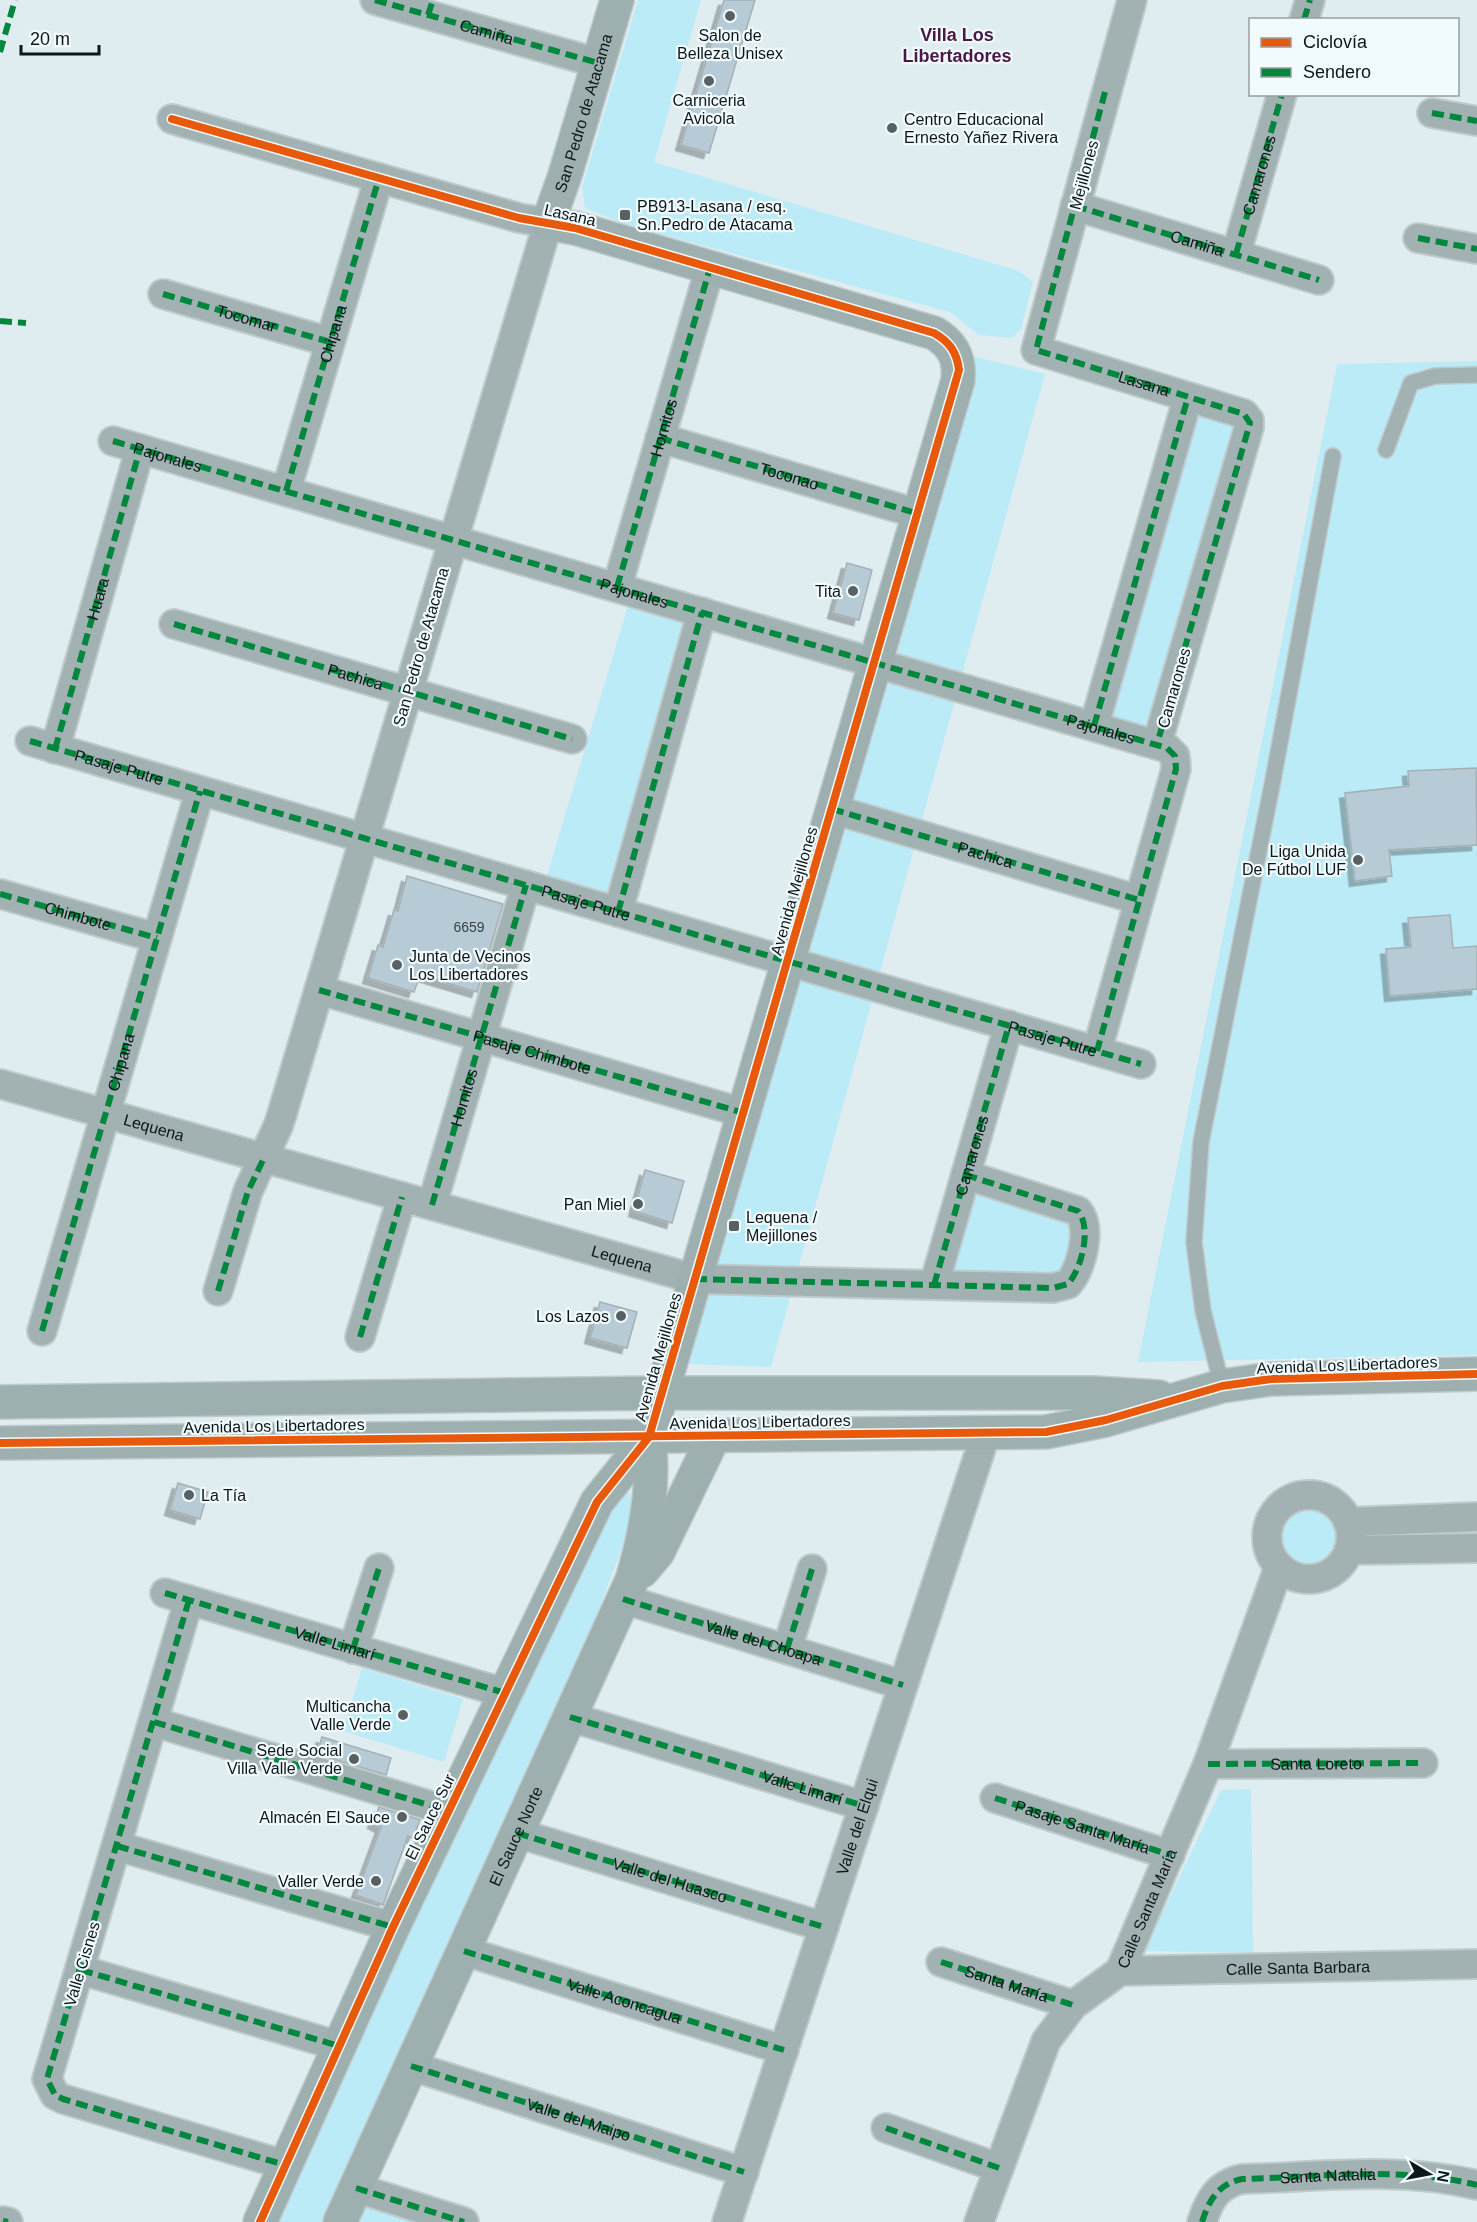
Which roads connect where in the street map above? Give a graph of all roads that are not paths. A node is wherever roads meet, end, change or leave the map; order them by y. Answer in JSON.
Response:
{"nodes":[{"id":1,"x":375,"y":0,"type":"edge"},
{"id":2,"x":617,"y":0,"type":"edge"},
{"id":3,"x":1132,"y":0,"type":"edge"},
{"id":4,"x":1310,"y":0,"type":"edge"},
{"id":5,"x":431,"y":8,"type":"edge"},
{"id":6,"x":1305,"y":18,"type":"edge"},
{"id":7,"x":598,"y":63,"type":"junction"},
{"id":8,"x":1281,"y":96,"type":"edge"},
{"id":9,"x":1432,"y":113,"type":"dead end"},
{"id":10,"x":172,"y":119,"type":"dead end"},
{"id":11,"x":1477,"y":121,"type":"edge"},
{"id":12,"x":379,"y":178,"type":"junction"},
{"id":13,"x":1076,"y":206,"type":"junction"},
{"id":14,"x":548,"y":223,"type":"junction"},
{"id":15,"x":1418,"y":238,"type":"dead end"},
{"id":16,"x":1477,"y":249,"type":"edge"},
{"id":17,"x":1236,"y":254,"type":"junction"},
{"id":18,"x":710,"y":268,"type":"junction"},
{"id":19,"x":1319,"y":280,"type":"dead end"},
{"id":20,"x":163,"y":294,"type":"dead end"},
{"id":21,"x":330,"y":342,"type":"junction"},
{"id":22,"x":1036,"y":350,"type":"joint"},
{"id":23,"x":954,"y":351,"type":"joint"},
{"id":24,"x":1477,"y":375,"type":"edge"},
{"id":25,"x":1188,"y":397,"type":"junction"},
{"id":26,"x":1249,"y":420,"type":"joint"},
{"id":27,"x":660,"y":438,"type":"junction"},
{"id":28,"x":113,"y":441,"type":"dead end"},
{"id":29,"x":140,"y":449,"type":"junction"},
{"id":30,"x":1386,"y":450,"type":"dead end"},
{"id":31,"x":1333,"y":456,"type":"dead end"},
{"id":32,"x":286,"y":491,"type":"junction"},
{"id":33,"x":919,"y":514,"type":"junction"},
{"id":34,"x":452,"y":540,"type":"junction"},
{"id":35,"x":617,"y":587,"type":"junction"},
{"id":36,"x":702,"y":612,"type":"junction"},
{"id":37,"x":174,"y":624,"type":"dead end"},
{"id":38,"x":875,"y":662,"type":"junction"},
{"id":39,"x":408,"y":691,"type":"junction"},
{"id":40,"x":1094,"y":726,"type":"junction"},
{"id":41,"x":572,"y":739,"type":"dead end"},
{"id":42,"x":1157,"y":744,"type":"junction"},
{"id":43,"x":42,"y":745,"type":"joint"},
{"id":44,"x":200,"y":791,"type":"junction"},
{"id":45,"x":832,"y":809,"type":"junction"},
{"id":46,"x":364,"y":838,"type":"junction"},
{"id":47,"x":526,"y":885,"type":"junction"},
{"id":48,"x":0,"y":894,"type":"edge"},
{"id":49,"x":1139,"y":900,"type":"junction"},
{"id":50,"x":618,"y":912,"type":"junction"},
{"id":51,"x":157,"y":938,"type":"junction"},
{"id":52,"x":788,"y":961,"type":"junction"},
{"id":53,"x":319,"y":990,"type":"junction"},
{"id":54,"x":1009,"y":1025,"type":"junction"},
{"id":55,"x":482,"y":1037,"type":"junction"},
{"id":56,"x":1097,"y":1051,"type":"junction"},
{"id":57,"x":1141,"y":1064,"type":"dead end"},
{"id":58,"x":0,"y":1084,"type":"edge"},
{"id":59,"x":105,"y":1113,"type":"junction"},
{"id":60,"x":744,"y":1113,"type":"junction"},
{"id":61,"x":264,"y":1158,"type":"junction"},
{"id":62,"x":966,"y":1175,"type":"junction"},
{"id":63,"x":402,"y":1197,"type":"junction"},
{"id":64,"x":432,"y":1205,"type":"junction"},
{"id":65,"x":695,"y":1279,"type":"junction"},
{"id":66,"x":934,"y":1285,"type":"junction"},
{"id":67,"x":218,"y":1291,"type":"dead end"},
{"id":68,"x":42,"y":1331,"type":"dead end"},
{"id":69,"x":360,"y":1337,"type":"dead end"},
{"id":70,"x":1477,"y":1374,"type":"edge"},
{"id":71,"x":1222,"y":1386,"type":"junction"},
{"id":72,"x":662,"y":1393,"type":"junction"},
{"id":73,"x":1178,"y":1398,"type":"junction"},
{"id":74,"x":0,"y":1402,"type":"edge"},
{"id":75,"x":986,"y":1433,"type":"junction"},
{"id":76,"x":714,"y":1436,"type":"junction"},
{"id":77,"x":649,"y":1437,"type":"junction"},
{"id":78,"x":0,"y":1443,"type":"edge"},
{"id":79,"x":1477,"y":1517,"type":"edge"},
{"id":80,"x":1349,"y":1536,"type":"junction"},
{"id":81,"x":1477,"y":1548,"type":"edge"},
{"id":82,"x":1279,"y":1567,"type":"junction"},
{"id":83,"x":379,"y":1568,"type":"dead end"},
{"id":84,"x":813,"y":1569,"type":"dead end"},
{"id":85,"x":627,"y":1589,"type":"junction"},
{"id":86,"x":177,"y":1597,"type":"joint"},
{"id":87,"x":353,"y":1649,"type":"junction"},
{"id":88,"x":787,"y":1649,"type":"junction"},
{"id":89,"x":903,"y":1685,"type":"junction"},
{"id":90,"x":505,"y":1693,"type":"junction"},
{"id":91,"x":570,"y":1717,"type":"junction"},
{"id":92,"x":154,"y":1722,"type":"junction"},
{"id":93,"x":1423,"y":1763,"type":"dead end"},
{"id":94,"x":1208,"y":1764,"type":"junction"},
{"id":95,"x":995,"y":1798,"type":"dead end"},
{"id":96,"x":864,"y":1806,"type":"junction"},
{"id":97,"x":448,"y":1811,"type":"junction"},
{"id":98,"x":517,"y":1833,"type":"junction"},
{"id":99,"x":117,"y":1846,"type":"junction"},
{"id":100,"x":1170,"y":1855,"type":"junction"},
{"id":101,"x":824,"y":1927,"type":"junction"},
{"id":102,"x":393,"y":1928,"type":"junction"},
{"id":103,"x":464,"y":1951,"type":"junction"},
{"id":104,"x":941,"y":1962,"type":"dead end"},
{"id":105,"x":1477,"y":1964,"type":"edge"},
{"id":106,"x":81,"y":1970,"type":"junction"},
{"id":107,"x":1120,"y":1971,"type":"junction"},
{"id":108,"x":1073,"y":2005,"type":"junction"},
{"id":109,"x":339,"y":2046,"type":"junction"},
{"id":110,"x":784,"y":2050,"type":"junction"},
{"id":111,"x":411,"y":2066,"type":"junction"},
{"id":112,"x":886,"y":2128,"type":"dead end"},
{"id":113,"x":285,"y":2165,"type":"junction"},
{"id":114,"x":999,"y":2168,"type":"junction"},
{"id":115,"x":744,"y":2172,"type":"junction"},
{"id":116,"x":1477,"y":2185,"type":"edge"},
{"id":117,"x":356,"y":2188,"type":"junction"},
{"id":118,"x":260,"y":2222,"type":"edge"},
{"id":119,"x":340,"y":2222,"type":"edge"},
{"id":120,"x":464,"y":2222,"type":"edge"},
{"id":121,"x":728,"y":2222,"type":"edge"},
{"id":122,"x":979,"y":2222,"type":"edge"},
{"id":123,"x":1202,"y":2222,"type":"edge"}],
"edges":[{"from":1,"to":5,"type":"street","name":"Camiña"},
{"from":2,"to":7,"type":"street","name":"San Pedro de Atacama"},
{"from":3,"to":13,"type":"street","name":"Mejillones"},
{"from":4,"to":6,"type":"street"},
{"from":5,"to":7,"type":"street","name":"Camiña"},
{"from":7,"to":14,"type":"street","name":"San Pedro de Atacama"},
{"from":8,"to":17,"type":"street","name":"Camarones"},
{"from":9,"to":11,"type":"street"},
{"from":10,"to":12,"type":"street","name":"Lasana"},
{"from":12,"to":14,"type":"street","name":"Lasana"},
{"from":12,"to":21,"type":"street","name":"Chipana"},
{"from":13,"to":17,"type":"street","name":"Camiña"},
{"from":13,"to":22,"type":"street","name":"Mejillones"},
{"from":14,"to":18,"type":"street","name":"Lasana"},
{"from":14,"to":34,"type":"street","name":"San Pedro de Atacama"},
{"from":15,"to":16,"type":"street"},
{"from":17,"to":19,"type":"street","name":"Camiña"},
{"from":18,"to":23,"type":"street","name":"Lasana"},
{"from":18,"to":27,"type":"street","name":"Hornitos"},
{"from":20,"to":21,"type":"street","name":"Tocomar"},
{"from":21,"to":32,"type":"street","name":"Chipana"},
{"from":22,"to":25,"type":"street","name":"Lasana"},
{"from":23,"to":33,"type":"street","name":"Avenida Mejillones"},
{"from":24,"to":30,"type":"lane"},
{"from":25,"to":26,"type":"street","name":"Lasana"},
{"from":25,"to":40,"type":"street"},
{"from":26,"to":42,"type":"street","name":"Camarones"},
{"from":27,"to":33,"type":"street","name":"Toconao"},
{"from":27,"to":35,"type":"street","name":"Hornitos"},
{"from":28,"to":29,"type":"street","name":"Pajonales"},
{"from":29,"to":32,"type":"street","name":"Pajonales"},
{"from":29,"to":43,"type":"street","name":"Huara"},
{"from":31,"to":71,"type":"lane"},
{"from":32,"to":34,"type":"street","name":"Pajonales"},
{"from":33,"to":38,"type":"street","name":"Avenida Mejillones"},
{"from":34,"to":35,"type":"street","name":"Pajonales"},
{"from":34,"to":39,"type":"street","name":"San Pedro de Atacama"},
{"from":35,"to":36,"type":"street","name":"Pajonales"},
{"from":36,"to":38,"type":"street","name":"Pajonales"},
{"from":36,"to":50,"type":"street"},
{"from":37,"to":39,"type":"street","name":"Pachica"},
{"from":38,"to":40,"type":"street","name":"Pajonales"},
{"from":38,"to":45,"type":"street","name":"Avenida Mejillones"},
{"from":39,"to":41,"type":"street","name":"Pachica"},
{"from":39,"to":46,"type":"street","name":"San Pedro de Atacama"},
{"from":40,"to":42,"type":"street","name":"Pajonales"},
{"from":42,"to":49,"type":"street","name":"Camarones"},
{"from":43,"to":44,"type":"street","name":"Pasaje Putre"},
{"from":44,"to":46,"type":"street","name":"Pasaje Putre"},
{"from":44,"to":51,"type":"street","name":"Chipana"},
{"from":45,"to":49,"type":"street","name":"Pachica"},
{"from":45,"to":52,"type":"street","name":"Avenida Mejillones"},
{"from":46,"to":47,"type":"street","name":"Pasaje Putre"},
{"from":46,"to":53,"type":"street","name":"San Pedro de Atacama"},
{"from":47,"to":50,"type":"street","name":"Pasaje Putre"},
{"from":47,"to":55,"type":"street","name":"Hornitos"},
{"from":48,"to":51,"type":"street","name":"Chimbote"},
{"from":49,"to":56,"type":"street","name":"Camarones"},
{"from":50,"to":52,"type":"street","name":"Pasaje Putre"},
{"from":51,"to":59,"type":"street","name":"Chipana"},
{"from":52,"to":54,"type":"street","name":"Pasaje Putre"},
{"from":52,"to":60,"type":"street","name":"Avenida Mejillones"},
{"from":53,"to":55,"type":"street","name":"Pasaje Chimbote"},
{"from":53,"to":61,"type":"street","name":"San Pedro de Atacama"},
{"from":54,"to":56,"type":"street","name":"Pasaje Putre"},
{"from":54,"to":62,"type":"street","name":"Camarones"},
{"from":55,"to":60,"type":"street","name":"Pasaje Chimbote"},
{"from":55,"to":64,"type":"street","name":"Hornitos"},
{"from":56,"to":57,"type":"street","name":"Pasaje Putre"},
{"from":58,"to":59,"type":"street","name":"Lequena"},
{"from":59,"to":61,"type":"street","name":"Lequena"},
{"from":59,"to":68,"type":"street","name":"Chipana"},
{"from":60,"to":65,"type":"street","name":"Avenida Mejillones"},
{"from":61,"to":63,"type":"street","name":"Lequena"},
{"from":61,"to":67,"type":"street","name":"San Pedro de Atacama"},
{"from":62,"to":66,"type":"street","name":"Camarones"},
{"from":62,"to":66,"type":"street","name":"Lequena"},
{"from":63,"to":64,"type":"street","name":"Lequena"},
{"from":63,"to":69,"type":"street"},
{"from":64,"to":65,"type":"street","name":"Lequena"},
{"from":65,"to":66,"type":"street","name":"Lequena"},
{"from":65,"to":72,"type":"street","name":"Avenida Mejillones"},
{"from":70,"to":71,"type":"street","name":"Avenida Los Libertadores"},
{"from":71,"to":73,"type":"street","name":"Avenida Los Libertadores"},
{"from":72,"to":73,"type":"street","name":"Avenida Los Libertadores"},
{"from":72,"to":74,"type":"street","name":"Avenida Los Libertadores"},
{"from":72,"to":77,"type":"street","name":"Avenida Mejillones"},
{"from":73,"to":75,"type":"street","name":"Avenida Los Libertadores"},
{"from":75,"to":76,"type":"street","name":"Avenida Los Libertadores"},
{"from":75,"to":89,"type":"street","name":"Valle del Elqui"},
{"from":76,"to":77,"type":"street","name":"Avenida Los Libertadores"},
{"from":76,"to":85,"type":"street"},
{"from":77,"to":78,"type":"street","name":"Avenida Los Libertadores"},
{"from":77,"to":85,"type":"street","name":"El Sauce Norte"},
{"from":77,"to":90,"type":"street","name":"El Sauce Sur"},
{"from":79,"to":80,"type":"street"},
{"from":80,"to":81,"type":"street"},
{"from":80,"to":82,"type":"street"},
{"from":80,"to":82,"type":"street"},
{"from":82,"to":94,"type":"street","name":"Calle Santa María"},
{"from":83,"to":87,"type":"street"},
{"from":84,"to":88,"type":"street"},
{"from":85,"to":88,"type":"street","name":"Valle del Choapa"},
{"from":85,"to":91,"type":"street","name":"El Sauce Norte"},
{"from":86,"to":87,"type":"street","name":"Valle Limarí"},
{"from":86,"to":92,"type":"street","name":"Valle Cisnes"},
{"from":87,"to":90,"type":"street","name":"Valle Limarí"},
{"from":88,"to":89,"type":"street","name":"Valle del Choapa"},
{"from":89,"to":96,"type":"street","name":"Valle del Elqui"},
{"from":90,"to":97,"type":"street","name":"El Sauce Sur"},
{"from":91,"to":96,"type":"street","name":"Valle Limarí"},
{"from":91,"to":98,"type":"street","name":"El Sauce Norte"},
{"from":92,"to":97,"type":"street"},
{"from":92,"to":99,"type":"street","name":"Valle Cisnes"},
{"from":93,"to":94,"type":"street","name":"Santa Loreto"},
{"from":94,"to":100,"type":"street","name":"Calle Santa María"},
{"from":95,"to":100,"type":"street","name":"Pasaje Santa María"},
{"from":96,"to":101,"type":"street","name":"Valle del Elqui"},
{"from":97,"to":102,"type":"street","name":"El Sauce Sur"},
{"from":98,"to":101,"type":"street","name":"Valle del Huasco"},
{"from":98,"to":103,"type":"street","name":"El Sauce Norte"},
{"from":99,"to":102,"type":"street"},
{"from":99,"to":106,"type":"street","name":"Valle Cisnes"},
{"from":100,"to":107,"type":"street","name":"Calle Santa María"},
{"from":101,"to":110,"type":"street","name":"Valle del Elqui"},
{"from":102,"to":109,"type":"street","name":"El Sauce Sur"},
{"from":103,"to":110,"type":"street","name":"Valle Aconcagua"},
{"from":103,"to":111,"type":"street","name":"El Sauce Norte"},
{"from":104,"to":108,"type":"street","name":"Santa María"},
{"from":105,"to":107,"type":"street","name":"Calle Santa Barbara"},
{"from":106,"to":109,"type":"street"},
{"from":106,"to":113,"type":"street","name":"Valle Cisnes"},
{"from":107,"to":108,"type":"street","name":"Calle Santa María"},
{"from":108,"to":114,"type":"street","name":"Calle Santa María"},
{"from":109,"to":113,"type":"street","name":"El Sauce Sur"},
{"from":110,"to":115,"type":"street","name":"Valle del Elqui"},
{"from":111,"to":115,"type":"street","name":"Valle del Maipo"},
{"from":111,"to":117,"type":"street","name":"El Sauce Norte"},
{"from":112,"to":114,"type":"street"},
{"from":113,"to":118,"type":"street","name":"El Sauce Sur"},
{"from":114,"to":122,"type":"street","name":"Calle Santa María"},
{"from":115,"to":121,"type":"street","name":"Valle del Elqui"},
{"from":116,"to":123,"type":"street","name":"Santa Natalia"},
{"from":117,"to":119,"type":"street","name":"El Sauce Norte"},
{"from":117,"to":120,"type":"street"}]}
